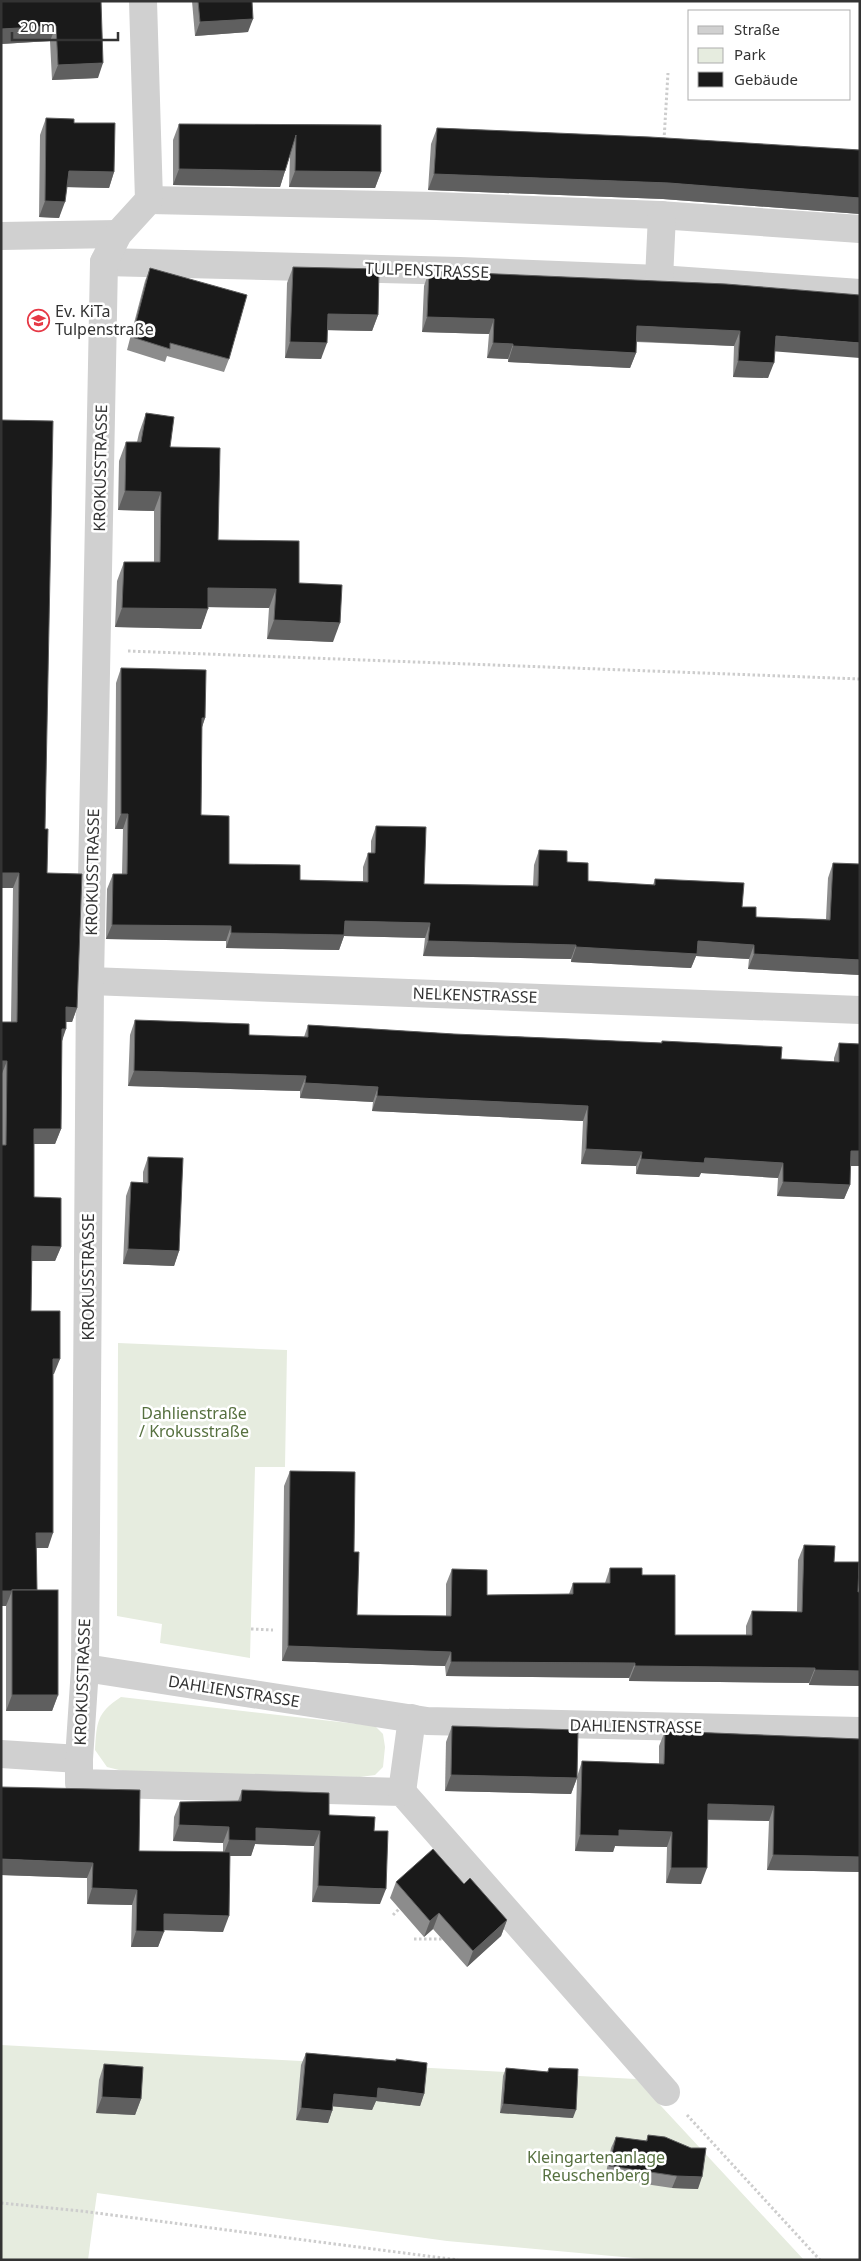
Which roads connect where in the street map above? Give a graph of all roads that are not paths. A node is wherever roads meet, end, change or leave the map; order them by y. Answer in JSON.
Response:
{"nodes":[{"id":1,"x":144,"y":1,"type":"edge"},
{"id":2,"x":149,"y":200,"type":"junction"},
{"id":3,"x":662,"y":215,"type":"junction"},
{"id":4,"x":860,"y":228,"type":"edge"},
{"id":5,"x":118,"y":234,"type":"junction"},
{"id":6,"x":1,"y":236,"type":"edge"},
{"id":7,"x":104,"y":262,"type":"junction"},
{"id":8,"x":660,"y":279,"type":"junction"},
{"id":9,"x":860,"y":293,"type":"edge"},
{"id":10,"x":90,"y":980,"type":"junction"},
{"id":11,"x":860,"y":1010,"type":"edge"},
{"id":12,"x":85,"y":1668,"type":"junction"},
{"id":13,"x":412,"y":1718,"type":"junction"},
{"id":14,"x":860,"y":1731,"type":"edge"},
{"id":15,"x":1,"y":1754,"type":"edge"},
{"id":16,"x":79,"y":1771,"type":"junction"},
{"id":17,"x":402,"y":1792,"type":"junction"},
{"id":18,"x":666,"y":2092,"type":"road end"}],
"edges":[{"from":1,"to":2,"type":"street"},
{"from":2,"to":3,"type":"street"},
{"from":2,"to":5,"type":"street","name":"KROKUSSTRASSE"},
{"from":3,"to":4,"type":"street"},
{"from":3,"to":8,"type":"street"},
{"from":5,"to":6,"type":"street"},
{"from":5,"to":7,"type":"street","name":"KROKUSSTRASSE"},
{"from":7,"to":8,"type":"street","name":"TULPENSTRASSE"},
{"from":7,"to":10,"type":"street","name":"KROKUSSTRASSE"},
{"from":8,"to":9,"type":"street","name":"TULPENSTRASSE"},
{"from":10,"to":11,"type":"street","name":"NELKENSTRASSE"},
{"from":10,"to":12,"type":"street","name":"KROKUSSTRASSE"},
{"from":12,"to":13,"type":"street","name":"DAHLIENSTRASSE"},
{"from":12,"to":16,"type":"street","name":"KROKUSSTRASSE"},
{"from":13,"to":14,"type":"street","name":"DAHLIENSTRASSE"},
{"from":13,"to":17,"type":"street"},
{"from":15,"to":16,"type":"street","name":"KROKUSSTRASSE"},
{"from":16,"to":17,"type":"street"},
{"from":17,"to":18,"type":"street"}]}
